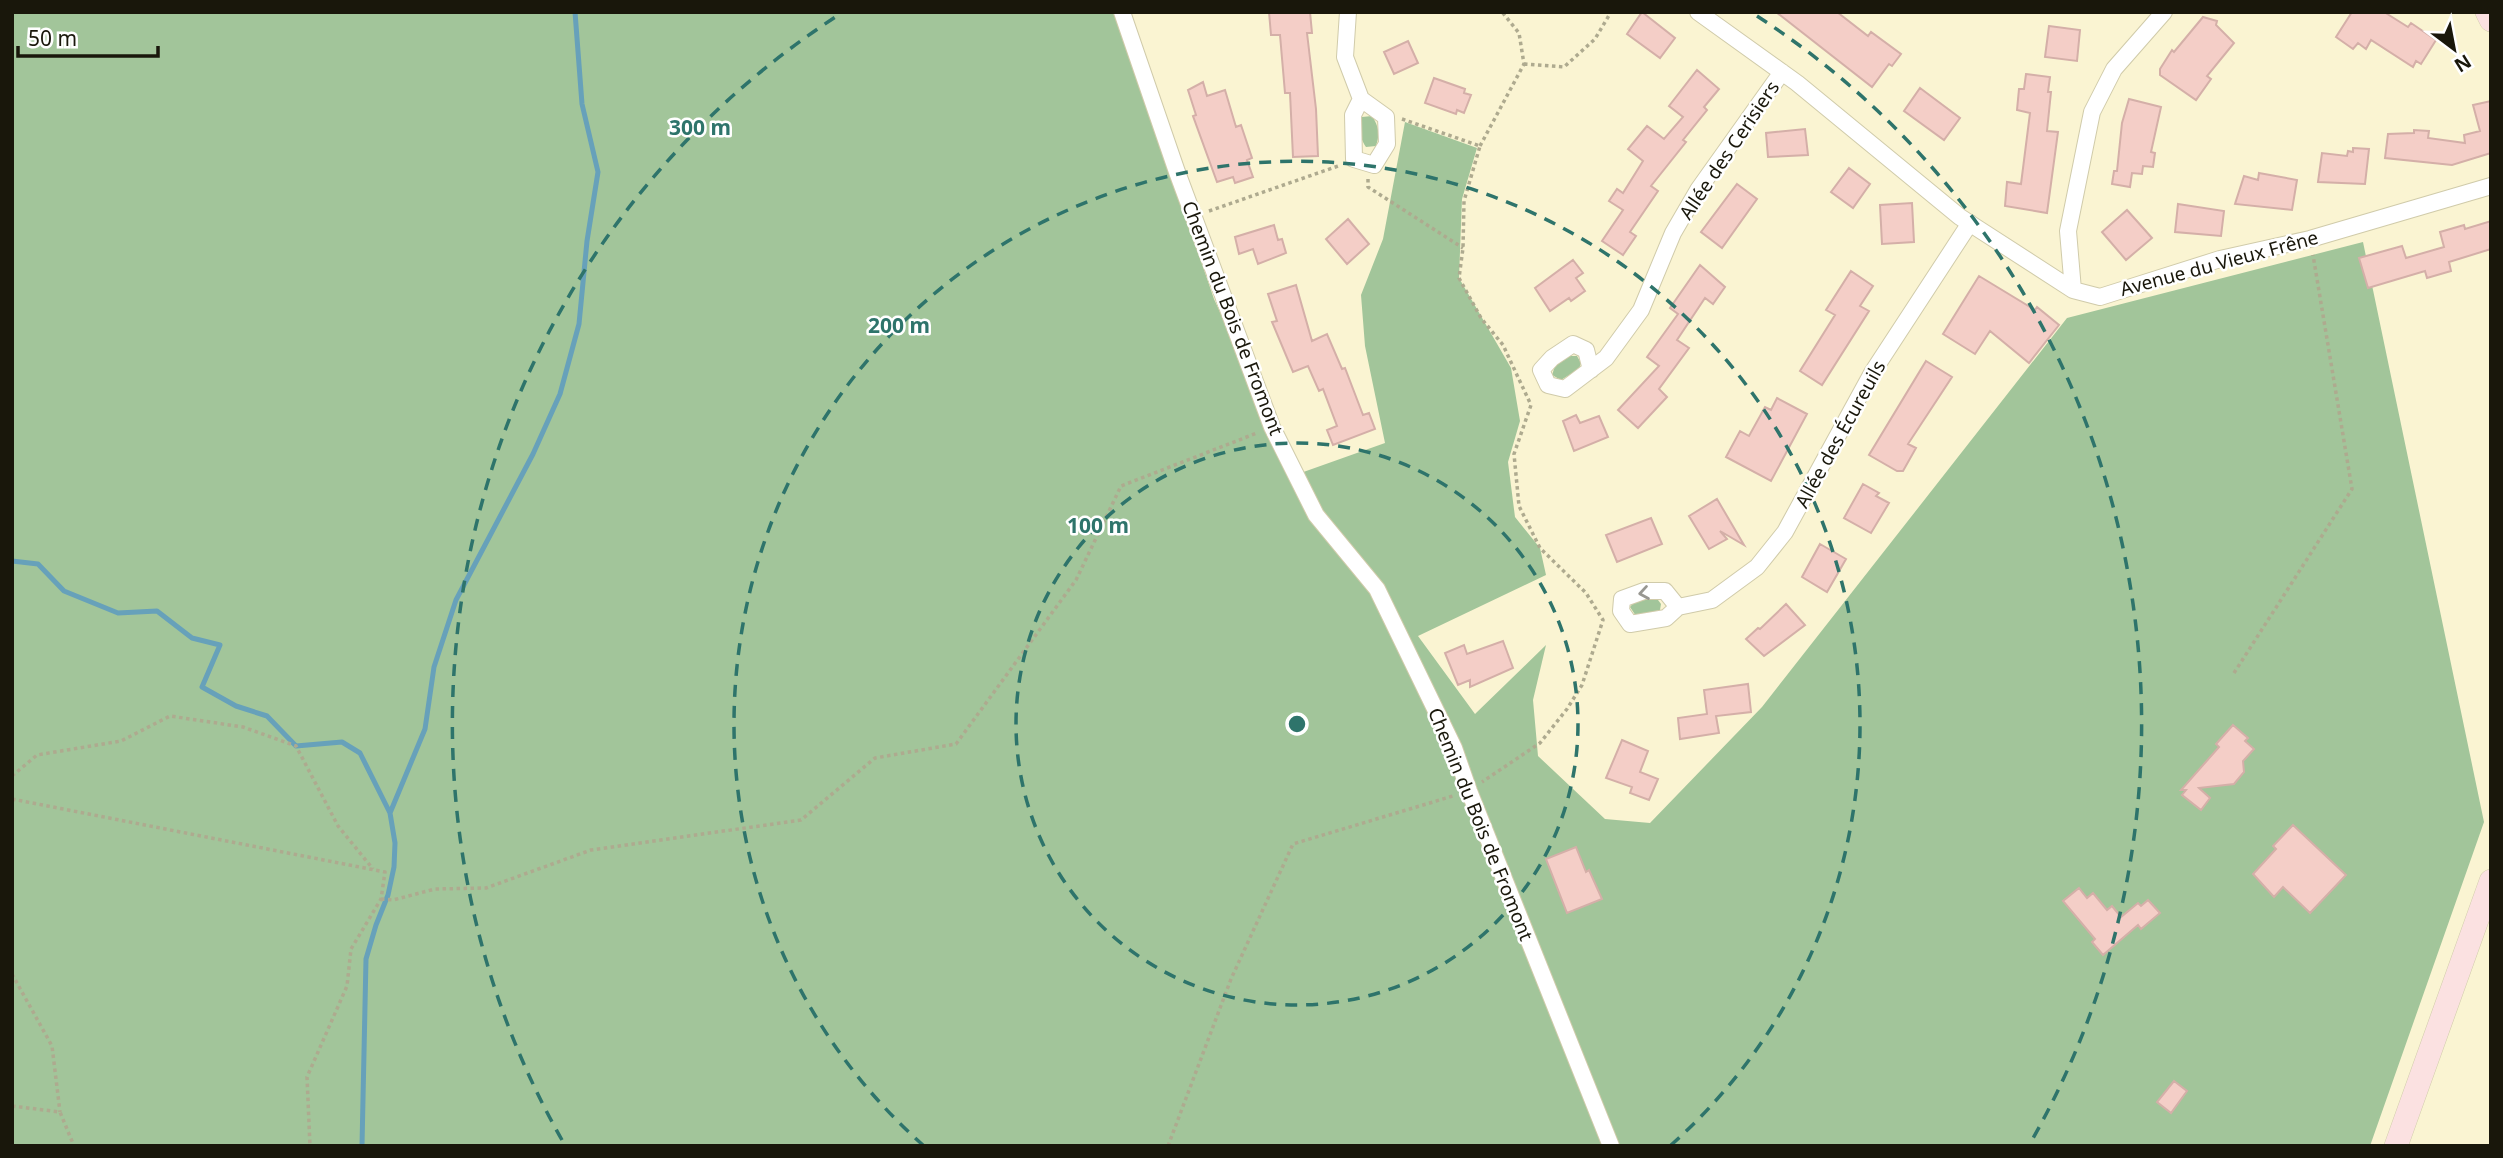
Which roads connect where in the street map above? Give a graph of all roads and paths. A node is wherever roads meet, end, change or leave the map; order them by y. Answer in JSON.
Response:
{"nodes":[{"id":1,"x":1122,"y":12,"type":"edge"},
{"id":2,"x":1348,"y":12,"type":"edge"},
{"id":3,"x":1502,"y":12,"type":"edge"},
{"id":4,"x":1611,"y":12,"type":"edge"},
{"id":5,"x":1698,"y":12,"type":"edge"},
{"id":6,"x":2164,"y":12,"type":"edge"},
{"id":7,"x":2487,"y":12,"type":"edge"},
{"id":8,"x":2491,"y":20,"type":"edge"},
{"id":9,"x":1524,"y":64,"type":"junction"},
{"id":10,"x":1782,"y":72,"type":"junction"},
{"id":11,"x":1362,"y":99,"type":"junction"},
{"id":12,"x":1386,"y":117,"type":"junction"},
{"id":13,"x":1480,"y":146,"type":"junction"},
{"id":14,"x":1360,"y":161,"type":"junction"},
{"id":15,"x":2491,"y":186,"type":"edge"},
{"id":16,"x":1194,"y":216,"type":"junction"},
{"id":17,"x":1970,"y":223,"type":"junction"},
{"id":18,"x":2310,"y":239,"type":"junction"},
{"id":19,"x":1463,"y":248,"type":"junction"},
{"id":20,"x":2073,"y":290,"type":"junction"},
{"id":21,"x":1591,"y":370,"type":"dead end"},
{"id":22,"x":1272,"y":427,"type":"junction"},
{"id":23,"x":1678,"y":607,"type":"dead end"},
{"id":24,"x":2234,"y":673,"type":"dead end"},
{"id":25,"x":12,"y":776,"type":"edge"},
{"id":26,"x":1469,"y":791,"type":"junction"},
{"id":27,"x":12,"y":799,"type":"edge"},
{"id":28,"x":373,"y":869,"type":"junction"},
{"id":29,"x":2491,"y":881,"type":"edge"},
{"id":30,"x":381,"y":900,"type":"junction"},
{"id":31,"x":12,"y":974,"type":"edge"},
{"id":32,"x":12,"y":1106,"type":"edge"},
{"id":33,"x":60,"y":1112,"type":"junction"},
{"id":34,"x":74,"y":1146,"type":"edge"},
{"id":35,"x":310,"y":1146,"type":"edge"},
{"id":36,"x":1168,"y":1146,"type":"edge"},
{"id":37,"x":1611,"y":1146,"type":"edge"},
{"id":38,"x":2396,"y":1146,"type":"edge"}],
"edges":[{"from":1,"to":16,"type":"street","name":"Chemin du Bois de Fromont"},
{"from":2,"to":11,"type":"street"},
{"from":3,"to":9,"type":"path"},
{"from":4,"to":9,"type":"path"},
{"from":5,"to":10,"type":"street","name":"Avenue du Vieux Frêne"},
{"from":6,"to":20,"type":"street"},
{"from":7,"to":8,"type":"street"},
{"from":9,"to":13,"type":"path"},
{"from":10,"to":17,"type":"street","name":"Avenue du Vieux Frêne"},
{"from":10,"to":21,"type":"street","name":"Allée des Cerisiers"},
{"from":11,"to":12,"type":"street"},
{"from":11,"to":14,"type":"street"},
{"from":12,"to":13,"type":"path"},
{"from":12,"to":14,"type":"street"},
{"from":13,"to":19,"type":"path"},
{"from":14,"to":16,"type":"path"},
{"from":14,"to":19,"type":"path"},
{"from":15,"to":18,"type":"street","name":"Avenue du Vieux Frêne"},
{"from":16,"to":22,"type":"street","name":"Chemin du Bois de Fromont"},
{"from":17,"to":20,"type":"street","name":"Avenue du Vieux Frêne"},
{"from":17,"to":23,"type":"street","name":"Allée des Écureuils"},
{"from":18,"to":20,"type":"street","name":"Avenue du Vieux Frêne"},
{"from":18,"to":24,"type":"path"},
{"from":19,"to":26,"type":"path"},
{"from":22,"to":26,"type":"street","name":"Chemin du Bois de Fromont"},
{"from":22,"to":30,"type":"path"},
{"from":25,"to":28,"type":"path"},
{"from":26,"to":36,"type":"path"},
{"from":26,"to":37,"type":"street","name":"Chemin du Bois de Fromont"},
{"from":27,"to":28,"type":"path"},
{"from":28,"to":30,"type":"path"},
{"from":29,"to":38,"type":"street"},
{"from":30,"to":35,"type":"path"},
{"from":31,"to":33,"type":"path"},
{"from":32,"to":33,"type":"path"},
{"from":33,"to":34,"type":"path"}]}
